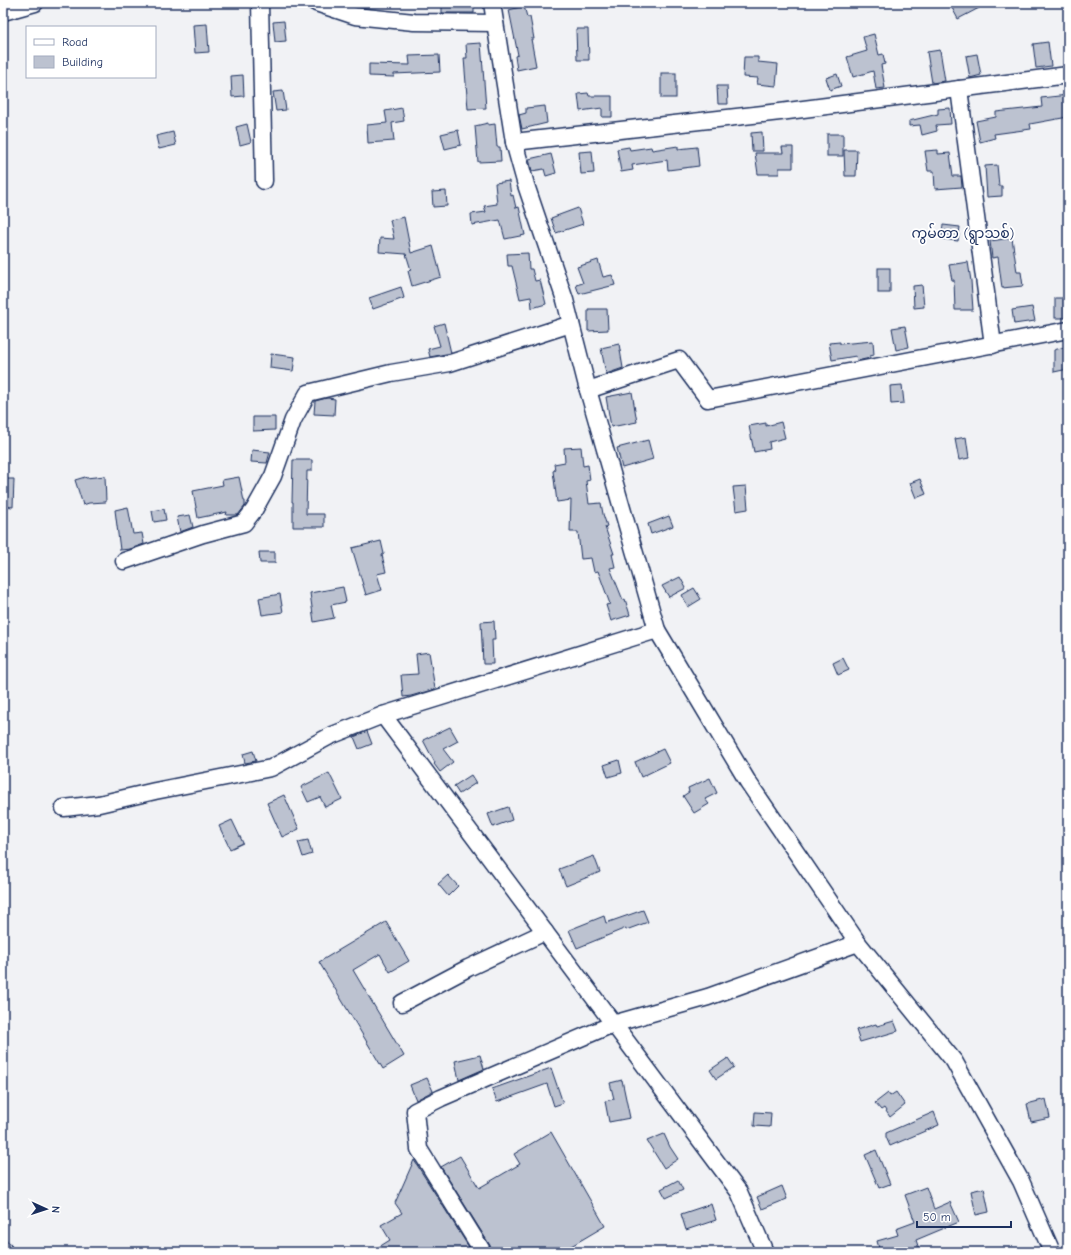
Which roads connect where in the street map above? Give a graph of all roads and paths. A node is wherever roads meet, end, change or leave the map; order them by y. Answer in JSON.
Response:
{"nodes":[{"id":1,"x":35,"y":3,"type":"edge"},
{"id":2,"x":260,"y":3,"type":"edge"},
{"id":3,"x":316,"y":3,"type":"edge"},
{"id":4,"x":492,"y":3,"type":"edge"},
{"id":5,"x":3,"y":12,"type":"edge"},
{"id":6,"x":496,"y":23,"type":"junction"},
{"id":7,"x":1068,"y":75,"type":"edge"},
{"id":8,"x":959,"y":89,"type":"junction"},
{"id":9,"x":514,"y":142,"type":"junction"},
{"id":10,"x":264,"y":181,"type":"dead end"},
{"id":11,"x":572,"y":324,"type":"junction"},
{"id":12,"x":1068,"y":330,"type":"edge"},
{"id":13,"x":992,"y":345,"type":"junction"},
{"id":14,"x":588,"y":390,"type":"junction"},
{"id":15,"x":124,"y":561,"type":"dead end"},
{"id":16,"x":657,"y":630,"type":"junction"},
{"id":17,"x":384,"y":715,"type":"junction"},
{"id":18,"x":64,"y":808,"type":"dead end"},
{"id":19,"x":545,"y":932,"type":"junction"},
{"id":20,"x":858,"y":943,"type":"junction"},
{"id":21,"x":402,"y":1003,"type":"dead end"},
{"id":22,"x":613,"y":1024,"type":"junction"},
{"id":23,"x":483,"y":1252,"type":"edge"},
{"id":24,"x":765,"y":1252,"type":"edge"},
{"id":25,"x":1052,"y":1252,"type":"edge"}],
"edges":[{"from":1,"to":5,"type":"street"},
{"from":2,"to":10,"type":"street"},
{"from":3,"to":6,"type":"street"},
{"from":4,"to":6,"type":"street"},
{"from":6,"to":9,"type":"street"},
{"from":7,"to":8,"type":"street"},
{"from":8,"to":9,"type":"street"},
{"from":8,"to":13,"type":"street"},
{"from":9,"to":11,"type":"street"},
{"from":11,"to":14,"type":"street"},
{"from":11,"to":15,"type":"street"},
{"from":12,"to":13,"type":"street"},
{"from":13,"to":14,"type":"street"},
{"from":14,"to":16,"type":"street"},
{"from":16,"to":17,"type":"street"},
{"from":16,"to":20,"type":"street"},
{"from":17,"to":18,"type":"street"},
{"from":17,"to":19,"type":"street"},
{"from":19,"to":21,"type":"street"},
{"from":19,"to":22,"type":"street"},
{"from":20,"to":22,"type":"street"},
{"from":20,"to":25,"type":"street"},
{"from":22,"to":23,"type":"street"},
{"from":22,"to":24,"type":"street"}]}
